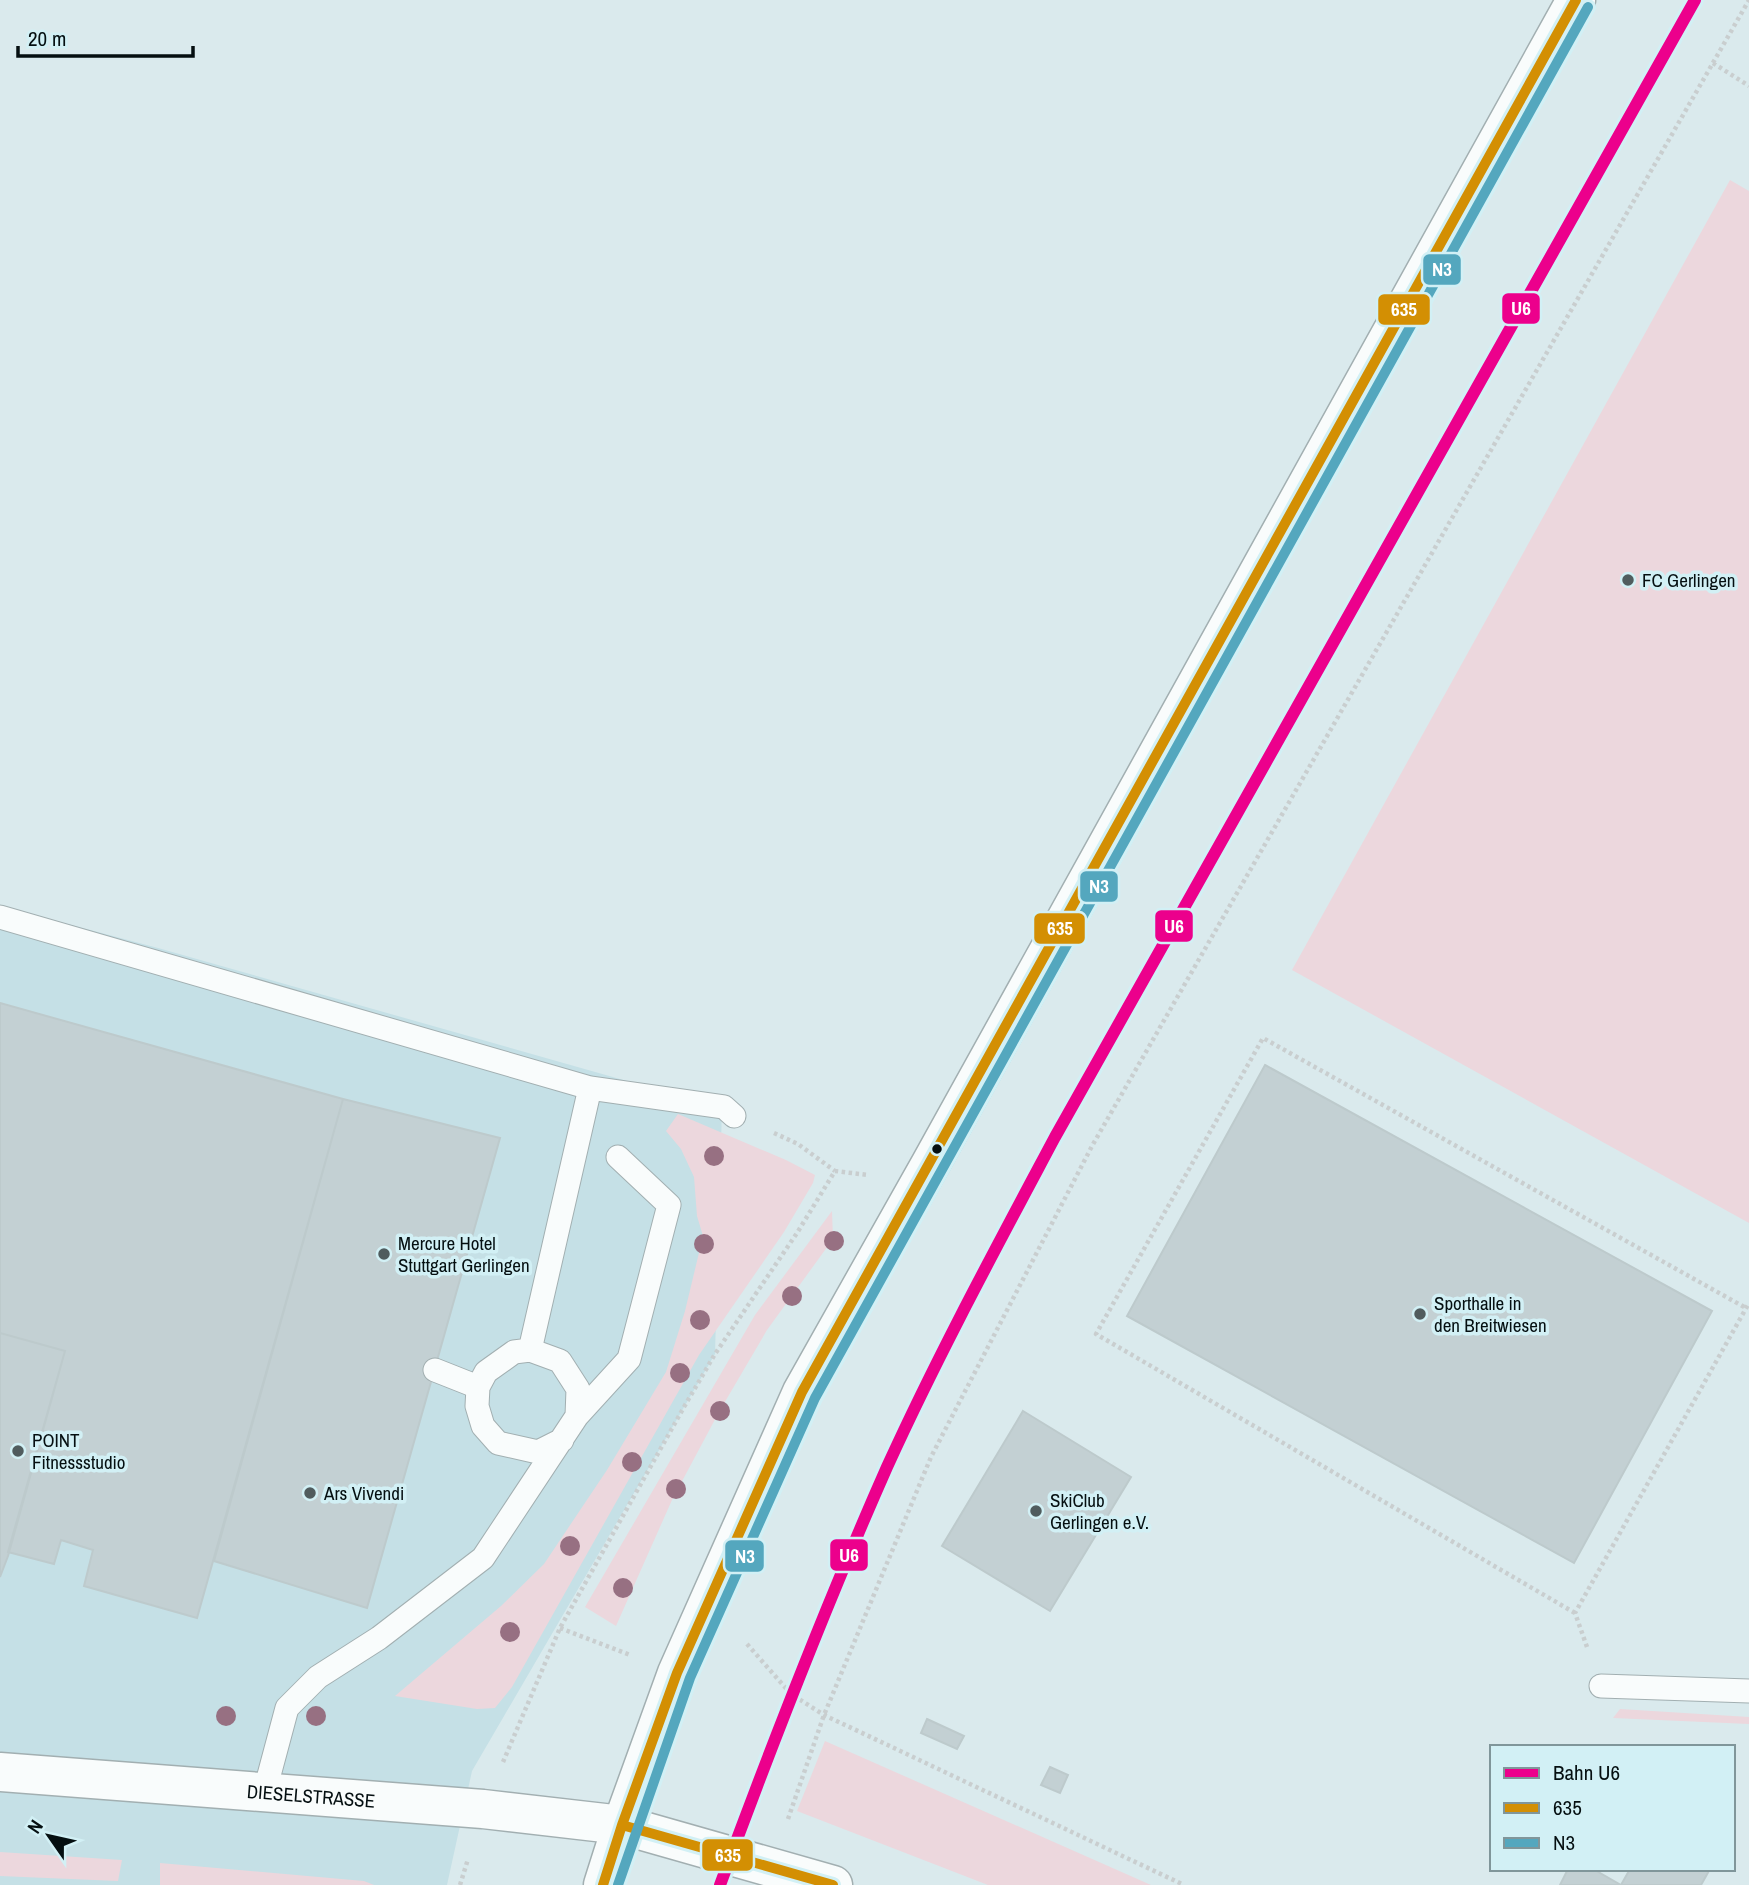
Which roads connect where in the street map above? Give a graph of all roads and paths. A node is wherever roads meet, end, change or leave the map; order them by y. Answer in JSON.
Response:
{"nodes":[{"id":1,"x":1576,"y":0,"type":"edge"},
{"id":2,"x":1749,"y":0,"type":"edge"},
{"id":3,"x":1713,"y":63,"type":"junction"},
{"id":4,"x":1749,"y":86,"type":"edge"},
{"id":5,"x":0,"y":917,"type":"edge"},
{"id":6,"x":590,"y":1088,"type":"junction"},
{"id":7,"x":734,"y":1116,"type":"joint"},
{"id":8,"x":618,"y":1157,"type":"dead end"},
{"id":9,"x":835,"y":1171,"type":"junction"},
{"id":10,"x":870,"y":1175,"type":"dead end"},
{"id":11,"x":1748,"y":1305,"type":"edge"},
{"id":12,"x":530,"y":1350,"type":"junction"},
{"id":13,"x":435,"y":1370,"type":"dead end"},
{"id":14,"x":478,"y":1387,"type":"junction"},
{"id":15,"x":577,"y":1416,"type":"junction"},
{"id":16,"x":562,"y":1440,"type":"junction"},
{"id":17,"x":1575,"y":1614,"type":"junction"},
{"id":18,"x":1601,"y":1686,"type":"joint"},
{"id":19,"x":1749,"y":1691,"type":"edge"},
{"id":20,"x":824,"y":1715,"type":"junction"},
{"id":21,"x":0,"y":1772,"type":"edge"},
{"id":22,"x":264,"y":1794,"type":"junction"},
{"id":23,"x":483,"y":1809,"type":"junction"},
{"id":24,"x":622,"y":1825,"type":"junction"},
{"id":25,"x":771,"y":1866,"type":"junction"},
{"id":26,"x":460,"y":1885,"type":"edge"},
{"id":27,"x":603,"y":1885,"type":"edge"},
{"id":28,"x":833,"y":1885,"type":"edge"},
{"id":29,"x":1184,"y":1885,"type":"edge"}],
"edges":[{"from":1,"to":24,"type":"main road"},
{"from":2,"to":3,"type":"path"},
{"from":3,"to":4,"type":"path"},
{"from":3,"to":20,"type":"path"},
{"from":5,"to":6,"type":"lane"},
{"from":6,"to":7,"type":"lane"},
{"from":6,"to":12,"type":"lane"},
{"from":7,"to":9,"type":"path"},
{"from":8,"to":15,"type":"lane"},
{"from":9,"to":10,"type":"path"},
{"from":9,"to":23,"type":"path"},
{"from":11,"to":17,"type":"path"},
{"from":11,"to":17,"type":"path"},
{"from":12,"to":14,"type":"lane"},
{"from":12,"to":15,"type":"lane"},
{"from":13,"to":14,"type":"lane"},
{"from":14,"to":16,"type":"lane"},
{"from":15,"to":16,"type":"lane"},
{"from":16,"to":22,"type":"lane"},
{"from":17,"to":18,"type":"path"},
{"from":18,"to":19,"type":"lane"},
{"from":20,"to":25,"type":"path"},
{"from":20,"to":29,"type":"path"},
{"from":21,"to":22,"type":"main road","name":"DIESELSTRASSE"},
{"from":22,"to":23,"type":"main road","name":"DIESELSTRASSE"},
{"from":23,"to":24,"type":"main road","name":"DIESELSTRASSE"},
{"from":23,"to":26,"type":"path"},
{"from":24,"to":25,"type":"main road","name":"DIESELSTRASSE"},
{"from":24,"to":27,"type":"main road"},
{"from":25,"to":28,"type":"main road","name":"DIESELSTRASSE"}]}
